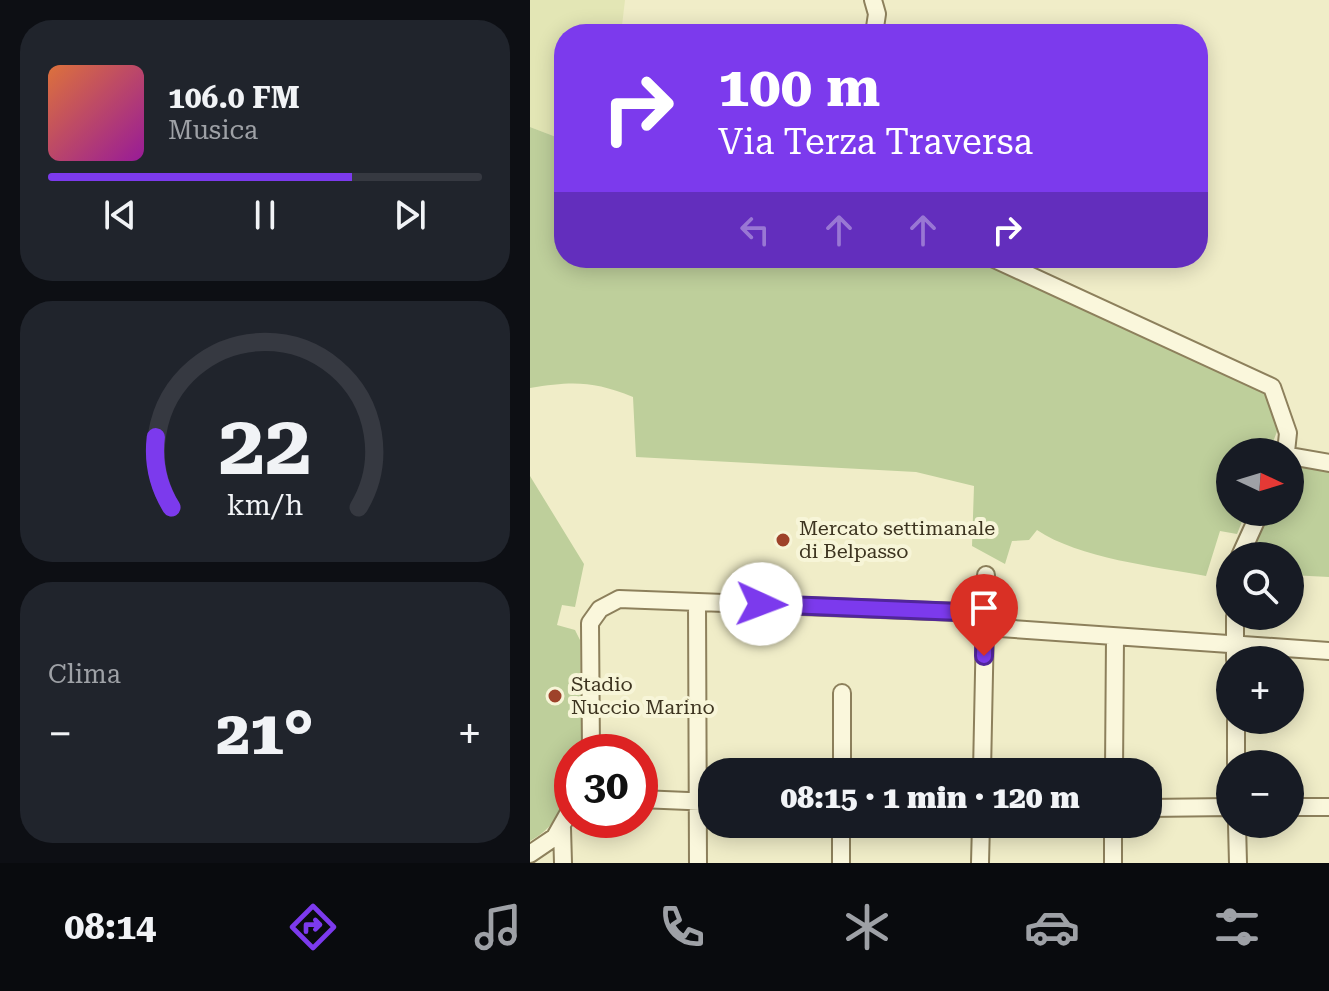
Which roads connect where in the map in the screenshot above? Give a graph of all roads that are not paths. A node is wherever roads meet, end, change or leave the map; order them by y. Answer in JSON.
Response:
{"nodes":[{"id":1,"x":873,"y":0,"type":"edge"},
{"id":2,"x":876,"y":24,"type":"edge"},
{"id":3,"x":1014,"y":268,"type":"edge"},
{"id":4,"x":1288,"y":438,"type":"edge"},
{"id":5,"x":1304,"y":458,"type":"edge"},
{"id":6,"x":1329,"y":463,"type":"edge"},
{"id":7,"x":986,"y":575,"type":"dead end"},
{"id":8,"x":697,"y":602,"type":"junction"},
{"id":9,"x":985,"y":620,"type":"junction"},
{"id":10,"x":1115,"y":638,"type":"junction"},
{"id":11,"x":1216,"y":651,"type":"edge"},
{"id":12,"x":1329,"y":651,"type":"edge"},
{"id":13,"x":1304,"y":652,"type":"edge"},
{"id":14,"x":842,"y":693,"type":"dead end"},
{"id":15,"x":591,"y":734,"type":"edge"},
{"id":16,"x":703,"y":758,"type":"edge"},
{"id":17,"x":842,"y":758,"type":"edge"},
{"id":18,"x":982,"y":758,"type":"edge"},
{"id":19,"x":1114,"y":758,"type":"edge"},
{"id":20,"x":658,"y":800,"type":"edge"},
{"id":21,"x":698,"y":802,"type":"edge"},
{"id":22,"x":1216,"y":807,"type":"edge"},
{"id":23,"x":1304,"y":807,"type":"edge"},
{"id":24,"x":1329,"y":807,"type":"edge"},
{"id":25,"x":1162,"y":808,"type":"edge"},
{"id":26,"x":554,"y":838,"type":"edge"},
{"id":27,"x":562,"y":838,"type":"edge"},
{"id":28,"x":701,"y":838,"type":"edge"},
{"id":29,"x":841,"y":838,"type":"edge"},
{"id":30,"x":981,"y":838,"type":"edge"},
{"id":31,"x":1113,"y":838,"type":"edge"},
{"id":32,"x":1237,"y":838,"type":"edge"},
{"id":33,"x":530,"y":854,"type":"edge"},
{"id":34,"x":563,"y":863,"type":"edge"},
{"id":35,"x":698,"y":863,"type":"edge"},
{"id":36,"x":841,"y":863,"type":"edge"},
{"id":37,"x":980,"y":863,"type":"edge"},
{"id":38,"x":1113,"y":863,"type":"edge"},
{"id":39,"x":1238,"y":863,"type":"edge"}],
"edges":[{"from":1,"to":2,"type":"street"},
{"from":3,"to":4,"type":"street"},
{"from":5,"to":6,"type":"street"},
{"from":7,"to":9,"type":"street"},
{"from":8,"to":9,"type":"street"},
{"from":8,"to":15,"type":"street"},
{"from":8,"to":16,"type":"street"},
{"from":9,"to":10,"type":"street"},
{"from":9,"to":18,"type":"street"},
{"from":10,"to":11,"type":"street"},
{"from":10,"to":19,"type":"street"},
{"from":12,"to":13,"type":"street"},
{"from":14,"to":17,"type":"street"},
{"from":20,"to":21,"type":"street"},
{"from":22,"to":25,"type":"street"},
{"from":23,"to":24,"type":"street"},
{"from":26,"to":33,"type":"street"},
{"from":27,"to":34,"type":"street"},
{"from":28,"to":35,"type":"street"},
{"from":29,"to":36,"type":"street"},
{"from":30,"to":37,"type":"street"},
{"from":31,"to":38,"type":"street"},
{"from":32,"to":39,"type":"street"}]}
